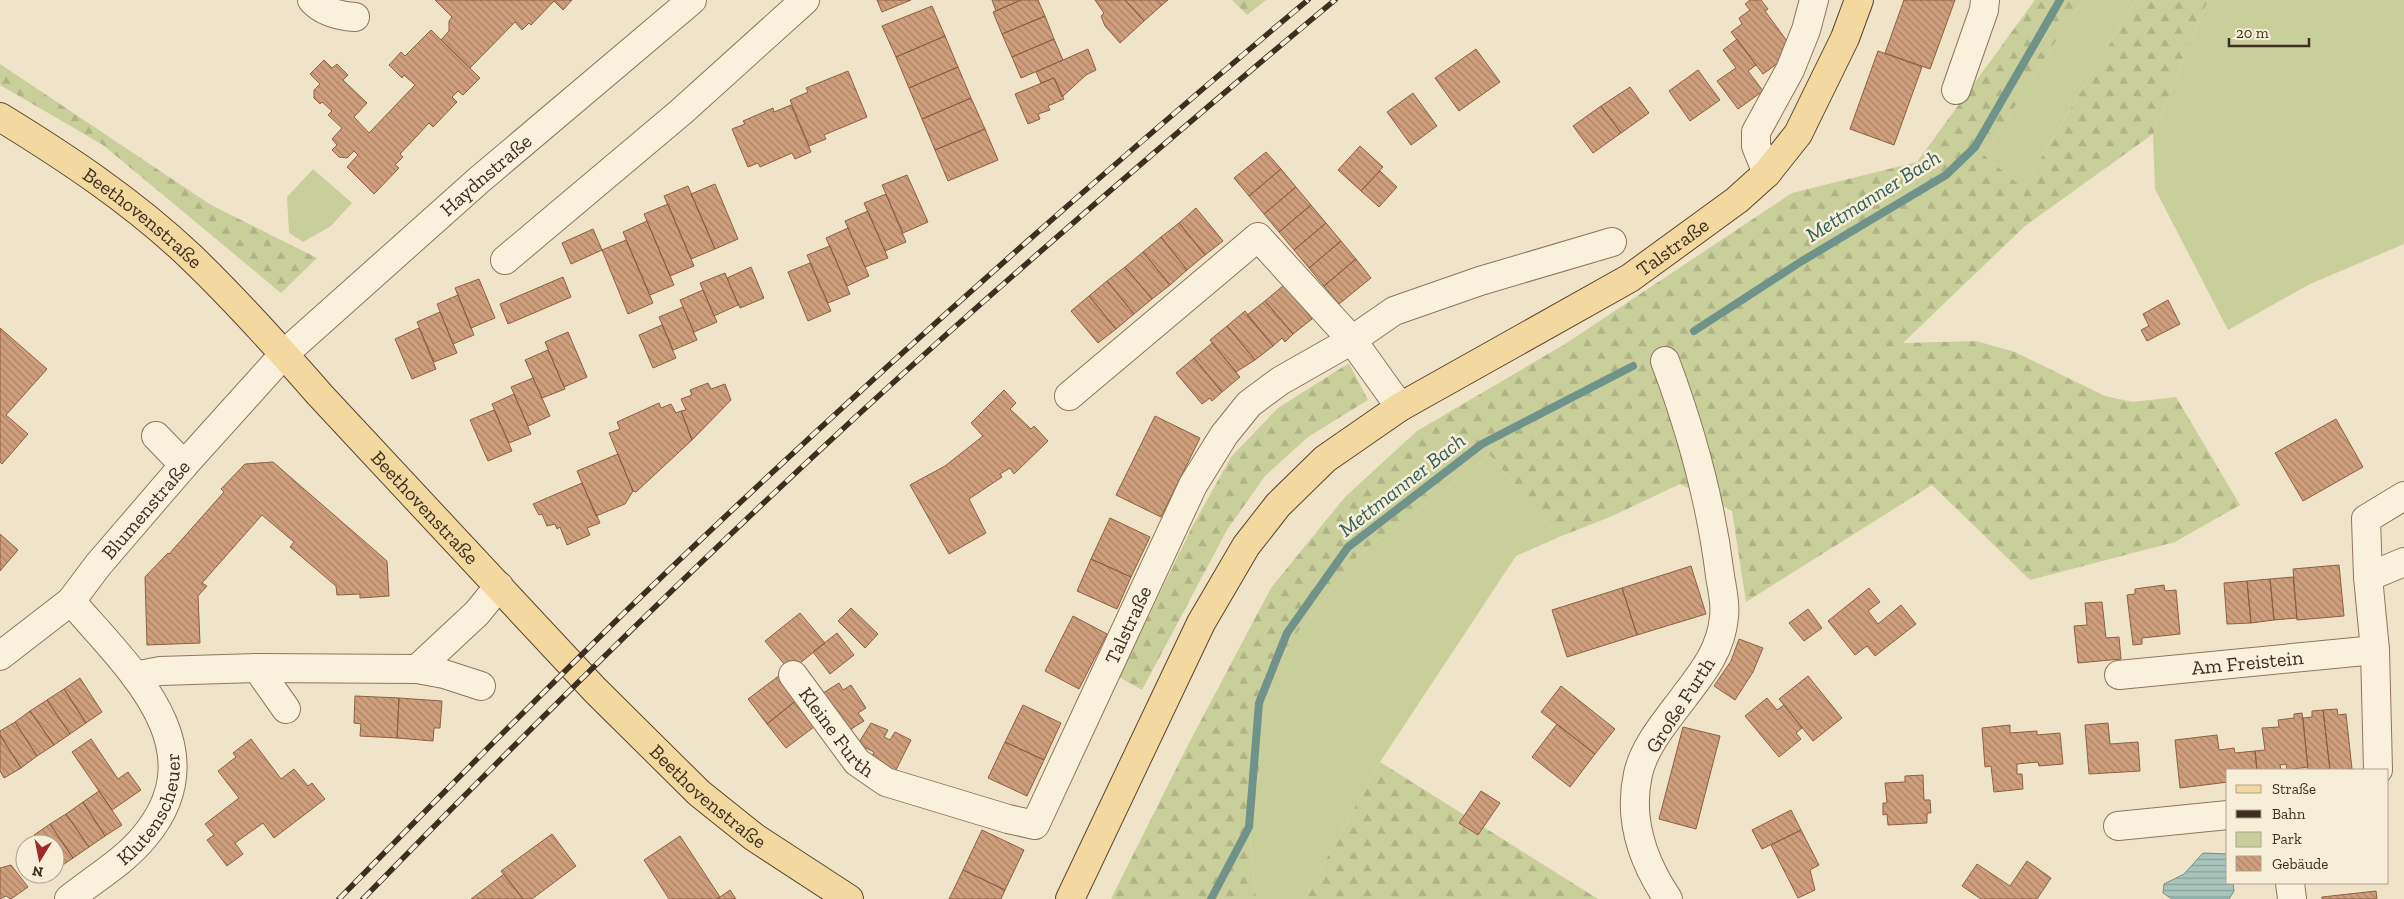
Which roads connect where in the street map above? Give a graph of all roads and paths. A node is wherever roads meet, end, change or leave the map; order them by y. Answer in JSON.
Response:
{"nodes":[{"id":1,"x":312,"y":0,"type":"edge"},
{"id":2,"x":692,"y":0,"type":"edge"},
{"id":3,"x":805,"y":0,"type":"edge"},
{"id":4,"x":1814,"y":0,"type":"edge"},
{"id":5,"x":1859,"y":0,"type":"edge"},
{"id":6,"x":1985,"y":0,"type":"edge"},
{"id":7,"x":355,"y":18,"type":"dead end"},
{"id":8,"x":1956,"y":90,"type":"dead end"},
{"id":9,"x":0,"y":117,"type":"edge"},
{"id":10,"x":1767,"y":173,"type":"junction"},
{"id":11,"x":1612,"y":242,"type":"dead end"},
{"id":12,"x":505,"y":260,"type":"dead end"},
{"id":13,"x":1352,"y":340,"type":"junction"},
{"id":14,"x":284,"y":354,"type":"junction"},
{"id":15,"x":1665,"y":361,"type":"dead end"},
{"id":16,"x":1069,"y":396,"type":"dead end"},
{"id":17,"x":1400,"y":407,"type":"junction"},
{"id":18,"x":156,"y":436,"type":"dead end"},
{"id":19,"x":184,"y":465,"type":"junction"},
{"id":20,"x":2404,"y":496,"type":"edge"},
{"id":21,"x":2404,"y":562,"type":"edge"},
{"id":22,"x":2368,"y":577,"type":"junction"},
{"id":23,"x":499,"y":586,"type":"junction"},
{"id":24,"x":72,"y":601,"type":"junction"},
{"id":25,"x":2375,"y":650,"type":"junction"},
{"id":26,"x":0,"y":656,"type":"edge"},
{"id":27,"x":257,"y":668,"type":"junction"},
{"id":28,"x":417,"y":670,"type":"junction"},
{"id":29,"x":793,"y":675,"type":"dead end"},
{"id":30,"x":2119,"y":675,"type":"dead end"},
{"id":31,"x":135,"y":676,"type":"junction"},
{"id":32,"x":481,"y":686,"type":"dead end"},
{"id":33,"x":286,"y":709,"type":"dead end"},
{"id":34,"x":2378,"y":769,"type":"edge"},
{"id":35,"x":886,"y":782,"type":"joint"},
{"id":36,"x":2226,"y":816,"type":"edge"},
{"id":37,"x":2118,"y":826,"type":"dead end"},
{"id":38,"x":2290,"y":884,"type":"edge"},
{"id":39,"x":68,"y":899,"type":"edge"},
{"id":40,"x":849,"y":899,"type":"edge"},
{"id":41,"x":1070,"y":899,"type":"edge"},
{"id":42,"x":1668,"y":899,"type":"edge"},
{"id":43,"x":2292,"y":899,"type":"edge"}],
"edges":[{"from":1,"to":7,"type":"street"},
{"from":2,"to":14,"type":"street","name":"Haydnstraße"},
{"from":3,"to":12,"type":"street"},
{"from":4,"to":10,"type":"street"},
{"from":5,"to":10,"type":"main road","name":"Talstraße"},
{"from":6,"to":8,"type":"street"},
{"from":9,"to":14,"type":"main road","name":"Beethovenstraße"},
{"from":10,"to":17,"type":"main road","name":"Talstraße"},
{"from":11,"to":13,"type":"street","name":"Talstraße"},
{"from":13,"to":16,"type":"street"},
{"from":13,"to":17,"type":"street"},
{"from":13,"to":35,"type":"street","name":"Talstraße"},
{"from":14,"to":19,"type":"street","name":"Blumenstraße"},
{"from":14,"to":23,"type":"main road","name":"Beethovenstraße"},
{"from":15,"to":42,"type":"street","name":"Große Furth"},
{"from":17,"to":41,"type":"main road","name":"Talstraße"},
{"from":18,"to":19,"type":"street"},
{"from":19,"to":24,"type":"street","name":"Blumenstraße"},
{"from":20,"to":22,"type":"street"},
{"from":21,"to":22,"type":"street"},
{"from":22,"to":25,"type":"street"},
{"from":23,"to":28,"type":"street"},
{"from":23,"to":40,"type":"main road","name":"Beethovenstraße"},
{"from":24,"to":26,"type":"street","name":"Blumenstraße"},
{"from":24,"to":31,"type":"street","name":"Klutenscheuer"},
{"from":25,"to":30,"type":"street","name":"Am Freistein"},
{"from":25,"to":34,"type":"street"},
{"from":27,"to":28,"type":"street"},
{"from":27,"to":31,"type":"street"},
{"from":27,"to":33,"type":"street"},
{"from":28,"to":32,"type":"street"},
{"from":29,"to":35,"type":"street","name":"Kleine Furth"},
{"from":31,"to":39,"type":"street","name":"Klutenscheuer"},
{"from":36,"to":37,"type":"street"},
{"from":38,"to":43,"type":"street"}]}
